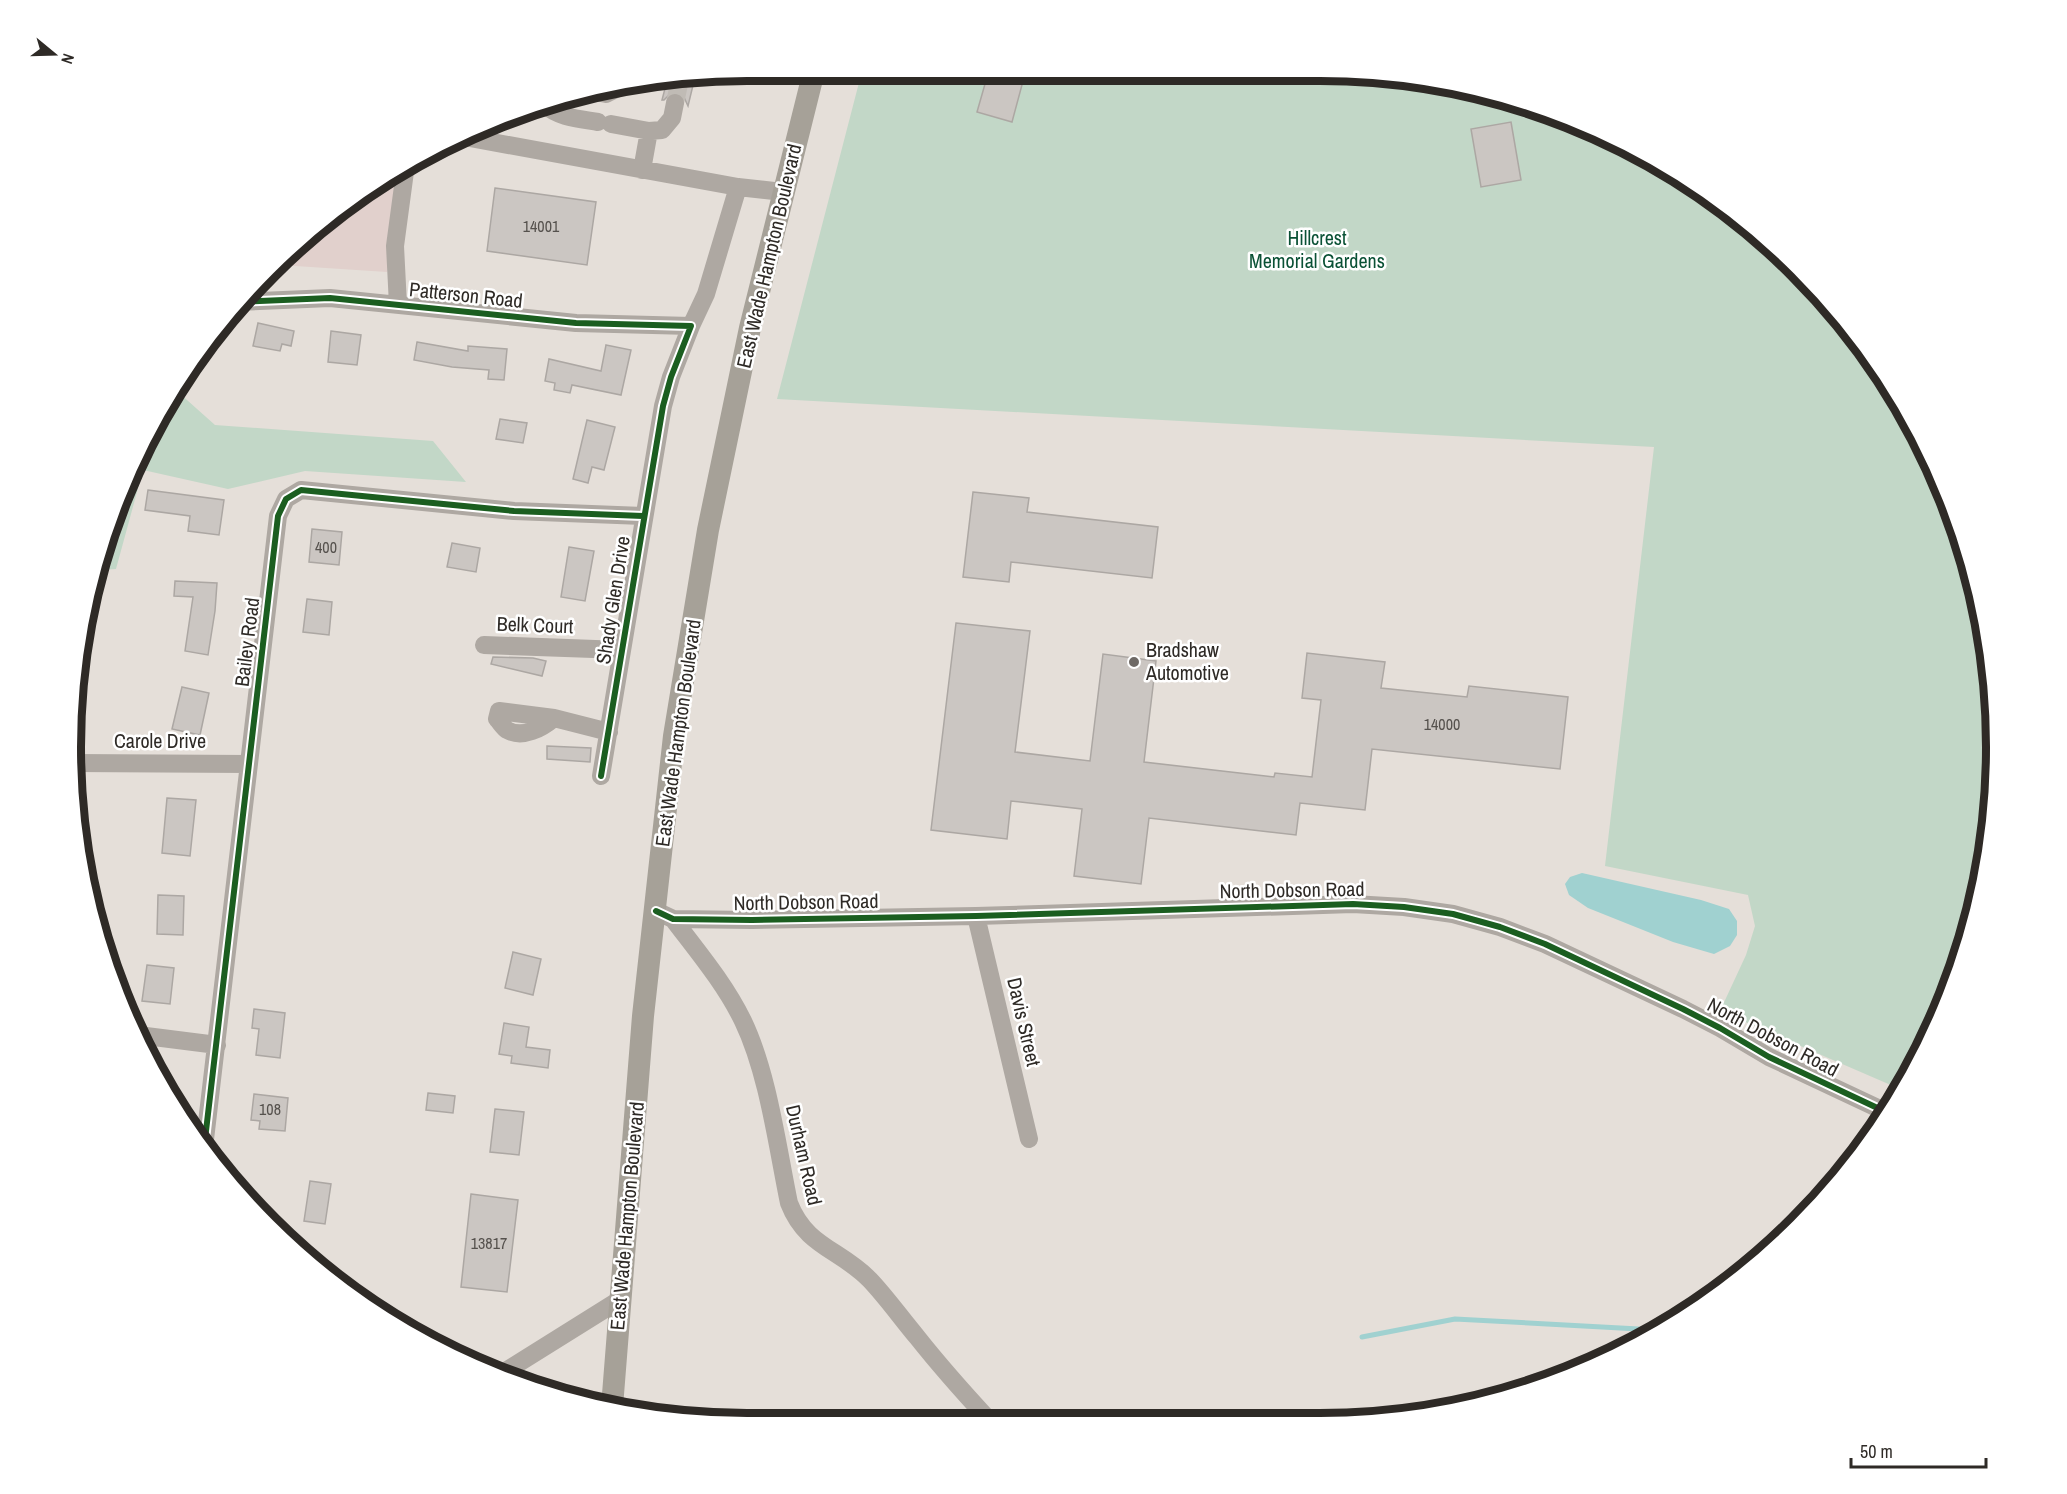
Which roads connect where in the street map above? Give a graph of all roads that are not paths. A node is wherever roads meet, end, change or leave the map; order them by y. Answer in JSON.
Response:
{"nodes":[{"id":1,"x":811,"y":81,"type":"edge"},
{"id":2,"x":675,"y":103,"type":"tunnel mouth"},
{"id":3,"x":552,"y":110,"type":"edge"},
{"id":4,"x":649,"y":131,"type":"junction"},
{"id":5,"x":476,"y":139,"type":"edge"},
{"id":6,"x":642,"y":170,"type":"junction"},
{"id":7,"x":404,"y":176,"type":"edge"},
{"id":8,"x":738,"y":187,"type":"junction"},
{"id":9,"x":783,"y":192,"type":"junction"},
{"id":10,"x":251,"y":302,"type":"edge"},
{"id":11,"x":398,"y":305,"type":"junction"},
{"id":12,"x":691,"y":326,"type":"junction"},
{"id":13,"x":643,"y":516,"type":"junction"},
{"id":14,"x":484,"y":645,"type":"dead end"},
{"id":15,"x":622,"y":650,"type":"junction"},
{"id":16,"x":554,"y":718,"type":"dead end"},
{"id":17,"x":609,"y":732,"type":"junction"},
{"id":18,"x":81,"y":763,"type":"edge"},
{"id":19,"x":249,"y":764,"type":"junction"},
{"id":20,"x":601,"y":776,"type":"dead end"},
{"id":21,"x":664,"y":915,"type":"junction"},
{"id":22,"x":975,"y":916,"type":"junction"},
{"id":23,"x":147,"y":1036,"type":"edge"},
{"id":24,"x":217,"y":1045,"type":"junction"},
{"id":25,"x":1879,"y":1109,"type":"edge"},
{"id":26,"x":206,"y":1134,"type":"edge"},
{"id":27,"x":1029,"y":1139,"type":"dead end"},
{"id":28,"x":621,"y":1299,"type":"junction"},
{"id":29,"x":509,"y":1369,"type":"edge"},
{"id":30,"x":613,"y":1399,"type":"edge"},
{"id":31,"x":983,"y":1413,"type":"edge"}],
"edges":[{"from":1,"to":9,"type":"main road","name":"East Wade Hampton Boulevard"},
{"from":2,"to":4,"type":"street"},
{"from":3,"to":4,"type":"street"},
{"from":4,"to":6,"type":"street"},
{"from":5,"to":6,"type":"street"},
{"from":6,"to":8,"type":"street"},
{"from":7,"to":11,"type":"street"},
{"from":8,"to":9,"type":"street"},
{"from":8,"to":12,"type":"street","name":"Shady Glen Drive"},
{"from":9,"to":21,"type":"main road","name":"East Wade Hampton Boulevard"},
{"from":10,"to":11,"type":"street","name":"Patterson Road"},
{"from":11,"to":12,"type":"street","name":"Patterson Road"},
{"from":12,"to":13,"type":"street","name":"Shady Glen Drive"},
{"from":13,"to":15,"type":"street","name":"Shady Glen Drive"},
{"from":13,"to":19,"type":"street","name":"Bailey Road"},
{"from":14,"to":15,"type":"street","name":"Belk Court"},
{"from":15,"to":17,"type":"street","name":"Shady Glen Drive"},
{"from":16,"to":17,"type":"street"},
{"from":17,"to":20,"type":"street","name":"Shady Glen Drive"},
{"from":18,"to":19,"type":"street","name":"Carole Drive"},
{"from":19,"to":24,"type":"street","name":"Bailey Road"},
{"from":21,"to":22,"type":"street","name":"North Dobson Road"},
{"from":21,"to":28,"type":"main road","name":"East Wade Hampton Boulevard"},
{"from":21,"to":31,"type":"street","name":"Durham Road"},
{"from":22,"to":25,"type":"street","name":"North Dobson Road"},
{"from":22,"to":27,"type":"street","name":"Davis Street"},
{"from":23,"to":24,"type":"street"},
{"from":24,"to":26,"type":"street","name":"Bailey Road"},
{"from":28,"to":29,"type":"street"},
{"from":28,"to":30,"type":"main road","name":"East Wade Hampton Boulevard"}]}
